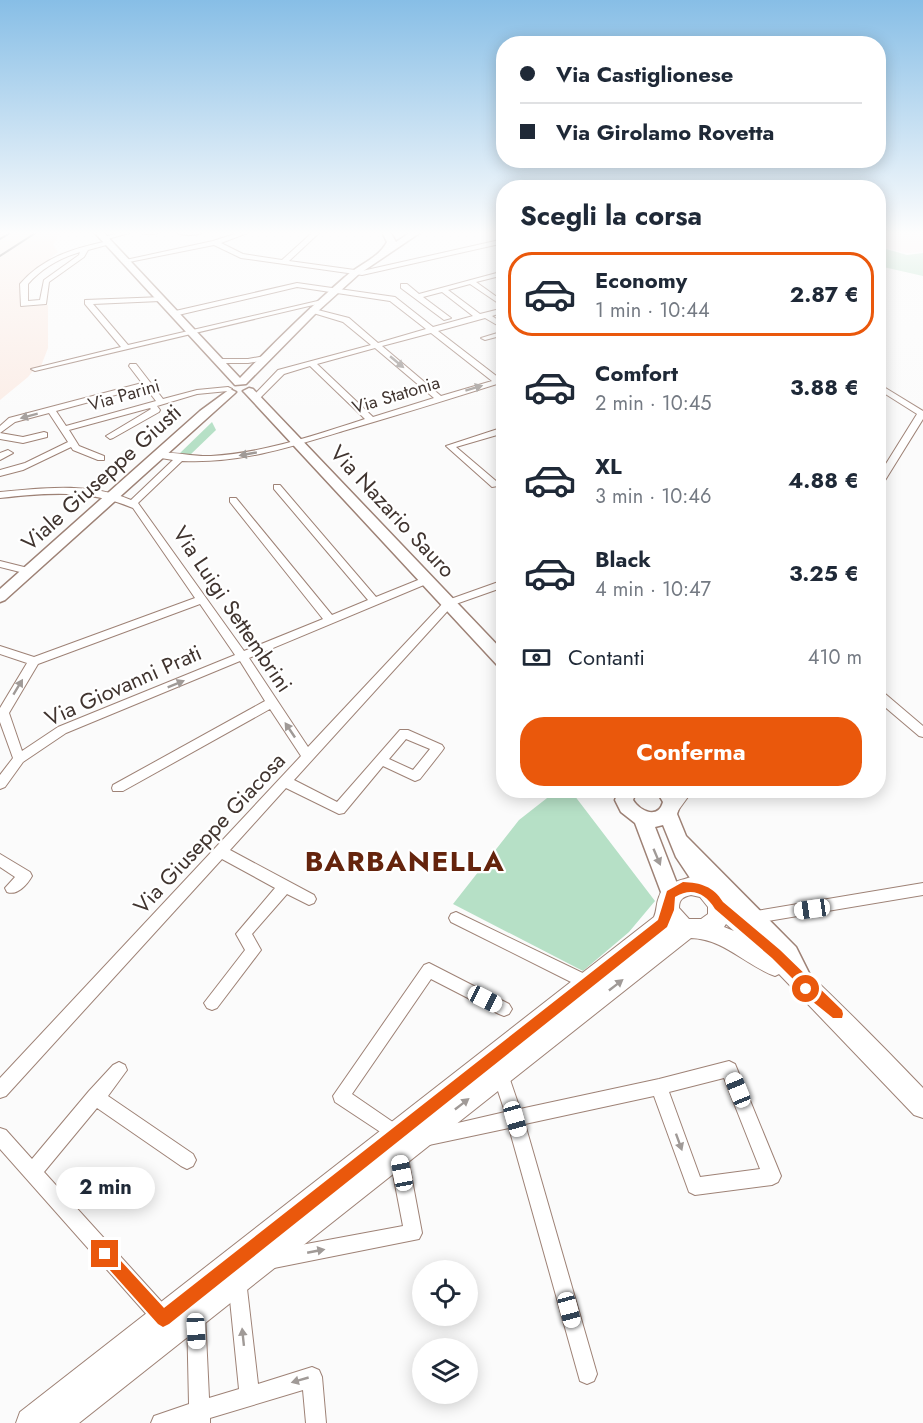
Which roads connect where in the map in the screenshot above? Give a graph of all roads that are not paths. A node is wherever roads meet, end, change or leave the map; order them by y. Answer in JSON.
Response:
{"nodes":[{"id":1,"x":24,"y":298,"type":"edge"},
{"id":2,"x":44,"y":298,"type":"edge"},
{"id":3,"x":240,"y":298,"type":"edge"},
{"id":4,"x":326,"y":298,"type":"edge"},
{"id":5,"x":392,"y":298,"type":"edge"},
{"id":6,"x":421,"y":298,"type":"edge"},
{"id":7,"x":457,"y":298,"type":"edge"},
{"id":8,"x":160,"y":299,"type":"joint"},
{"id":9,"x":322,"y":302,"type":"junction"},
{"id":10,"x":313,"y":310,"type":"junction"},
{"id":11,"x":496,"y":312,"type":"edge"},
{"id":12,"x":174,"y":314,"type":"junction"},
{"id":13,"x":483,"y":316,"type":"junction"},
{"id":14,"x":447,"y":318,"type":"dead end"},
{"id":15,"x":496,"y":323,"type":"edge"},
{"id":16,"x":431,"y":330,"type":"junction"},
{"id":17,"x":191,"y":332,"type":"junction"},
{"id":18,"x":496,"y":336,"type":"edge"},
{"id":19,"x":485,"y":339,"type":"dead end"},
{"id":20,"x":378,"y":346,"type":"junction"},
{"id":21,"x":126,"y":348,"type":"junction"},
{"id":22,"x":265,"y":358,"type":"junction"},
{"id":23,"x":218,"y":361,"type":"junction"},
{"id":24,"x":312,"y":364,"type":"junction"},
{"id":25,"x":133,"y":366,"type":"dead end"},
{"id":26,"x":35,"y":369,"type":"dead end"},
{"id":27,"x":496,"y":378,"type":"edge"},
{"id":28,"x":146,"y":384,"type":"junction"},
{"id":29,"x":496,"y":384,"type":"edge"},
{"id":30,"x":247,"y":389,"type":"junction"},
{"id":31,"x":886,"y":390,"type":"edge"},
{"id":32,"x":229,"y":391,"type":"junction"},
{"id":33,"x":197,"y":392,"type":"junction"},
{"id":34,"x":440,"y":399,"type":"junction"},
{"id":35,"x":161,"y":402,"type":"junction"},
{"id":36,"x":151,"y":404,"type":"junction"},
{"id":37,"x":51,"y":410,"type":"junction"},
{"id":38,"x":922,"y":412,"type":"edge"},
{"id":39,"x":204,"y":413,"type":"junction"},
{"id":40,"x":371,"y":420,"type":"junction"},
{"id":41,"x":923,"y":427,"type":"edge"},
{"id":42,"x":64,"y":429,"type":"junction"},
{"id":43,"x":0,"y":430,"type":"edge"},
{"id":44,"x":496,"y":432,"type":"edge"},
{"id":45,"x":44,"y":435,"type":"dead end"},
{"id":46,"x":908,"y":435,"type":"junction"},
{"id":47,"x":0,"y":436,"type":"edge"},
{"id":48,"x":110,"y":436,"type":"dead end"},
{"id":49,"x":297,"y":442,"type":"junction"},
{"id":50,"x":73,"y":443,"type":"junction"},
{"id":51,"x":158,"y":455,"type":"junction"},
{"id":52,"x":101,"y":458,"type":"dead end"},
{"id":53,"x":179,"y":459,"type":"junction"},
{"id":54,"x":886,"y":471,"type":"edge"},
{"id":55,"x":0,"y":473,"type":"edge"},
{"id":56,"x":496,"y":485,"type":"edge"},
{"id":57,"x":277,"y":487,"type":"dead end"},
{"id":58,"x":0,"y":495,"type":"edge"},
{"id":59,"x":113,"y":496,"type":"junction"},
{"id":60,"x":233,"y":500,"type":"dead end"},
{"id":61,"x":132,"y":504,"type":"junction"},
{"id":62,"x":0,"y":564,"type":"edge"},
{"id":63,"x":28,"y":571,"type":"junction"},
{"id":64,"x":428,"y":580,"type":"junction"},
{"id":65,"x":496,"y":586,"type":"edge"},
{"id":66,"x":0,"y":597,"type":"edge"},
{"id":67,"x":202,"y":599,"type":"junction"},
{"id":68,"x":375,"y":602,"type":"junction"},
{"id":69,"x":449,"y":603,"type":"junction"},
{"id":70,"x":331,"y":621,"type":"junction"},
{"id":71,"x":0,"y":650,"type":"edge"},
{"id":72,"x":496,"y":654,"type":"edge"},
{"id":73,"x":242,"y":657,"type":"junction"},
{"id":74,"x":34,"y":661,"type":"junction"},
{"id":75,"x":886,"y":701,"type":"edge"},
{"id":76,"x":271,"y":703,"type":"junction"},
{"id":77,"x":923,"y":733,"type":"edge"},
{"id":78,"x":308,"y":757,"type":"junction"},
{"id":79,"x":19,"y":759,"type":"junction"},
{"id":80,"x":381,"y":759,"type":"dead end"},
{"id":81,"x":286,"y":782,"type":"junction"},
{"id":82,"x":0,"y":784,"type":"edge"},
{"id":83,"x":118,"y":788,"type":"dead end"},
{"id":84,"x":624,"y":798,"type":"edge"},
{"id":85,"x":670,"y":798,"type":"edge"},
{"id":86,"x":681,"y":798,"type":"edge"},
{"id":87,"x":670,"y":811,"type":"junction"},
{"id":88,"x":643,"y":819,"type":"junction"},
{"id":89,"x":676,"y":838,"type":"junction"},
{"id":90,"x":221,"y":852,"type":"junction"},
{"id":91,"x":0,"y":860,"type":"edge"},
{"id":92,"x":285,"y":886,"type":"junction"},
{"id":93,"x":12,"y":888,"type":"dead end"},
{"id":94,"x":923,"y":889,"type":"edge"},
{"id":95,"x":309,"y":899,"type":"dead end"},
{"id":96,"x":716,"y":901,"type":"junction"},
{"id":97,"x":669,"y":902,"type":"junction"},
{"id":98,"x":756,"y":917,"type":"junction"},
{"id":99,"x":456,"y":918,"type":"dead end"},
{"id":100,"x":697,"y":928,"type":"junction"},
{"id":101,"x":804,"y":981,"type":"junction"},
{"id":102,"x":586,"y":982,"type":"junction"},
{"id":103,"x":212,"y":1003,"type":"dead end"},
{"id":104,"x":504,"y":1009,"type":"dead end"},
{"id":105,"x":837,"y":1014,"type":"junction"},
{"id":106,"x":496,"y":1066,"type":"junction"},
{"id":107,"x":119,"y":1070,"type":"dead end"},
{"id":108,"x":659,"y":1087,"type":"junction"},
{"id":109,"x":0,"y":1090,"type":"edge"},
{"id":110,"x":95,"y":1097,"type":"junction"},
{"id":111,"x":923,"y":1106,"type":"edge"},
{"id":112,"x":515,"y":1119,"type":"junction"},
{"id":113,"x":0,"y":1136,"type":"edge"},
{"id":114,"x":404,"y":1142,"type":"junction"},
{"id":115,"x":187,"y":1160,"type":"dead end"},
{"id":116,"x":33,"y":1173,"type":"junction"},
{"id":117,"x":259,"y":1262,"type":"junction"},
{"id":118,"x":237,"y":1279,"type":"junction"},
{"id":119,"x":196,"y":1311,"type":"junction"},
{"id":120,"x":168,"y":1324,"type":"junction"},
{"id":121,"x":587,"y":1374,"type":"dead end"},
{"id":122,"x":249,"y":1395,"type":"junction"},
{"id":123,"x":200,"y":1417,"type":"edge"},
{"id":124,"x":63,"y":1421,"type":"edge"},
{"id":125,"x":31,"y":1423,"type":"edge"},
{"id":126,"x":161,"y":1423,"type":"edge"},
{"id":127,"x":316,"y":1423,"type":"edge"}],
"edges":[{"from":1,"to":2,"type":"street"},
{"from":3,"to":12,"type":"street"},
{"from":4,"to":9,"type":"main road"},
{"from":5,"to":16,"type":"street"},
{"from":6,"to":14,"type":"street"},
{"from":7,"to":13,"type":"street"},
{"from":8,"to":12,"type":"main road","name":"Via Nazario Sauro"},
{"from":8,"to":21,"type":"street"},
{"from":9,"to":10,"type":"main road"},
{"from":9,"to":17,"type":"street"},
{"from":10,"to":20,"type":"street"},
{"from":10,"to":22,"type":"main road"},
{"from":11,"to":13,"type":"street"},
{"from":12,"to":17,"type":"main road","name":"Via Nazario Sauro"},
{"from":13,"to":15,"type":"street"},
{"from":13,"to":16,"type":"street"},
{"from":16,"to":20,"type":"street"},
{"from":16,"to":27,"type":"street"},
{"from":17,"to":21,"type":"street"},
{"from":17,"to":23,"type":"main road","name":"Via Nazario Sauro"},
{"from":18,"to":19,"type":"street"},
{"from":20,"to":24,"type":"street"},
{"from":20,"to":34,"type":"street","one_way":true},
{"from":21,"to":26,"type":"street"},
{"from":22,"to":23,"type":"street"},
{"from":22,"to":30,"type":"main road"},
{"from":23,"to":30,"type":"main road","name":"Via Nazario Sauro"},
{"from":24,"to":30,"type":"street"},
{"from":24,"to":40,"type":"street"},
{"from":25,"to":28,"type":"street"},
{"from":28,"to":35,"type":"street"},
{"from":28,"to":37,"type":"street"},
{"from":34,"to":29,"type":"street","name":"Via Statonia","one_way":true},
{"from":30,"to":32,"type":"main road","name":"Viale Giuseppe Giusti"},
{"from":30,"to":39,"type":"main road","name":"Viale Giuseppe Giusti"},
{"from":30,"to":49,"type":"main road","name":"Via Nazario Sauro"},
{"from":31,"to":38,"type":"street"},
{"from":32,"to":33,"type":"street","name":"Via Parini"},
{"from":32,"to":39,"type":"main road","name":"Viale Giuseppe Giusti"},
{"from":33,"to":35,"type":"street","name":"Via Parini"},
{"from":33,"to":39,"type":"street"},
{"from":34,"to":40,"type":"street","name":"Via Statonia"},
{"from":35,"to":36,"type":"street","name":"Via Parini"},
{"from":36,"to":42,"type":"street","name":"Via Parini"},
{"from":36,"to":48,"type":"street"},
{"from":37,"to":42,"type":"street"},
{"from":37,"to":43,"type":"street","one_way":true},
{"from":38,"to":46,"type":"street"},
{"from":39,"to":51,"type":"main road","name":"Viale Giuseppe Giusti"},
{"from":40,"to":49,"type":"street","name":"Via Statonia"},
{"from":41,"to":46,"type":"street"},
{"from":42,"to":50,"type":"street"},
{"from":44,"to":56,"type":"street"},
{"from":45,"to":47,"type":"street"},
{"from":46,"to":54,"type":"street"},
{"from":49,"to":53,"type":"street","name":"Via Statonia","one_way":true},
{"from":49,"to":64,"type":"main road","name":"Via Nazario Sauro"},
{"from":50,"to":52,"type":"street"},
{"from":50,"to":55,"type":"street"},
{"from":51,"to":53,"type":"street","name":"Via Statonia"},
{"from":51,"to":59,"type":"main road","name":"Viale Giuseppe Giusti"},
{"from":53,"to":61,"type":"street"},
{"from":57,"to":68,"type":"street"},
{"from":58,"to":59,"type":"street"},
{"from":59,"to":61,"type":"street"},
{"from":59,"to":63,"type":"main road","name":"Viale Giuseppe Giusti"},
{"from":60,"to":70,"type":"street"},
{"from":61,"to":67,"type":"street","name":"Via Luigi Settembrini"},
{"from":62,"to":63,"type":"street"},
{"from":63,"to":66,"type":"main road","name":"Viale Giuseppe Giusti"},
{"from":64,"to":68,"type":"street","name":"Via Giovanni Prati"},
{"from":64,"to":69,"type":"main road","name":"Via Nazario Sauro"},
{"from":65,"to":69,"type":"street"},
{"from":67,"to":73,"type":"street","name":"Via Luigi Settembrini"},
{"from":67,"to":74,"type":"street"},
{"from":68,"to":70,"type":"street","name":"Via Giovanni Prati"},
{"from":69,"to":72,"type":"main road","name":"Via Nazario Sauro"},
{"from":69,"to":78,"type":"street","name":"Via Giuseppe Giacosa"},
{"from":70,"to":73,"type":"street","name":"Via Giovanni Prati"},
{"from":71,"to":74,"type":"street"},
{"from":73,"to":76,"type":"street","name":"Via Luigi Settembrini"},
{"from":79,"to":73,"type":"street","name":"Via Giovanni Prati","one_way":true},
{"from":79,"to":74,"type":"street","one_way":true},
{"from":75,"to":77,"type":"street"},
{"from":78,"to":76,"type":"street","name":"Via Luigi Settembrini","one_way":true},
{"from":76,"to":83,"type":"street"},
{"from":78,"to":81,"type":"street","name":"Via Giuseppe Giacosa"},
{"from":79,"to":82,"type":"street","name":"Via Giovanni Prati"},
{"from":80,"to":81,"type":"street"},
{"from":81,"to":90,"type":"street","name":"Via Giuseppe Giacosa"},
{"from":84,"to":88,"type":"main road"},
{"from":85,"to":87,"type":"main road"},
{"from":86,"to":87,"type":"street"},
{"from":87,"to":88,"type":"main road"},
{"from":87,"to":89,"type":"main road"},
{"from":88,"to":97,"type":"main road","one_way":true},
{"from":89,"to":96,"type":"main road"},
{"from":89,"to":98,"type":"main road"},
{"from":90,"to":92,"type":"street"},
{"from":90,"to":109,"type":"street","name":"Via Giuseppe Giacosa"},
{"from":91,"to":93,"type":"street"},
{"from":92,"to":95,"type":"street"},
{"from":92,"to":103,"type":"street"},
{"from":94,"to":98,"type":"street"},
{"from":96,"to":97,"type":"main road"},
{"from":96,"to":100,"type":"main road"},
{"from":96,"to":101,"type":"main road"},
{"from":97,"to":100,"type":"main road"},
{"from":97,"to":102,"type":"main road"},
{"from":98,"to":101,"type":"main road"},
{"from":99,"to":102,"type":"street"},
{"from":100,"to":105,"type":"main road"},
{"from":106,"to":100,"type":"main road","one_way":true},
{"from":101,"to":105,"type":"main road"},
{"from":102,"to":106,"type":"main road"},
{"from":104,"to":114,"type":"street"},
{"from":105,"to":111,"type":"main road"},
{"from":106,"to":112,"type":"street"},
{"from":106,"to":114,"type":"main road"},
{"from":107,"to":110,"type":"street"},
{"from":108,"to":108,"type":"street","one_way":true},
{"from":108,"to":112,"type":"street"},
{"from":110,"to":115,"type":"street"},
{"from":110,"to":116,"type":"street"},
{"from":112,"to":114,"type":"street"},
{"from":112,"to":121,"type":"street"},
{"from":113,"to":116,"type":"street"},
{"from":114,"to":117,"type":"main road"},
{"from":117,"to":114,"type":"street","one_way":true},
{"from":114,"to":120,"type":"main road"},
{"from":116,"to":120,"type":"street"},
{"from":117,"to":118,"type":"main road"},
{"from":118,"to":119,"type":"main road"},
{"from":122,"to":118,"type":"street","one_way":true},
{"from":119,"to":120,"type":"main road"},
{"from":119,"to":123,"type":"street"},
{"from":120,"to":124,"type":"main road"},
{"from":120,"to":125,"type":"main road"},
{"from":122,"to":123,"type":"street"},
{"from":127,"to":122,"type":"street","one_way":true},
{"from":123,"to":126,"type":"street"}]}
